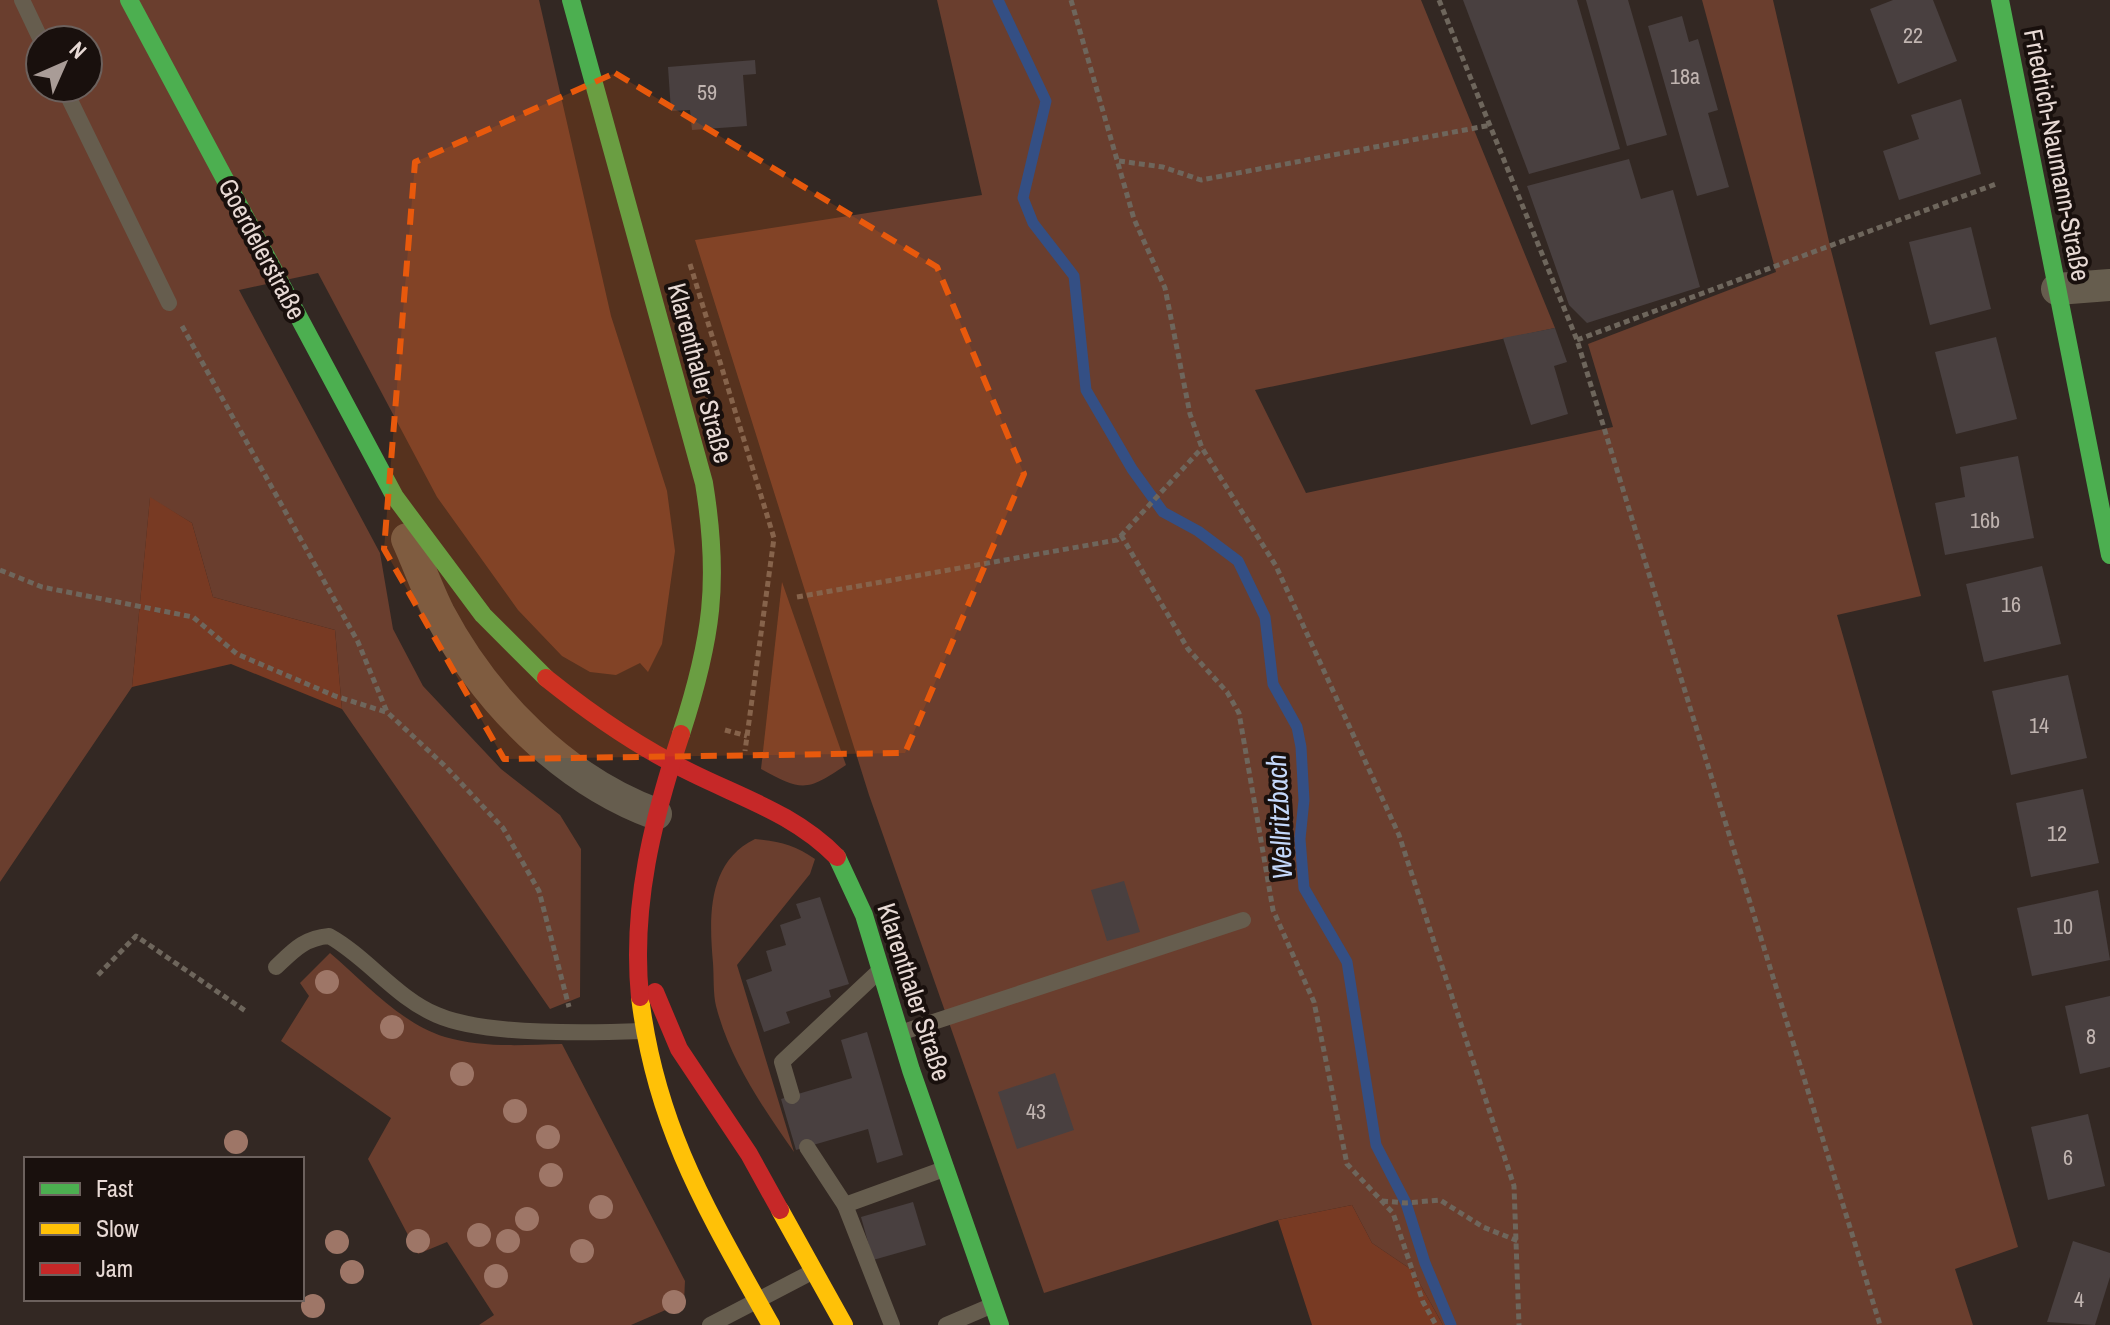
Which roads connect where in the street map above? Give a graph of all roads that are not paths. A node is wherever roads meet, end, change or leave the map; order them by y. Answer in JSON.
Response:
{"nodes":[{"id":1,"x":22,"y":0,"type":"edge"},
{"id":2,"x":129,"y":0,"type":"edge"},
{"id":3,"x":571,"y":0,"type":"edge"},
{"id":4,"x":2000,"y":0,"type":"edge"},
{"id":5,"x":33,"y":24,"type":"edge"},
{"id":6,"x":72,"y":104,"type":"edge"},
{"id":7,"x":2110,"y":285,"type":"edge"},
{"id":8,"x":2057,"y":289,"type":"junction"},
{"id":9,"x":169,"y":303,"type":"road end"},
{"id":10,"x":395,"y":497,"type":"junction"},
{"id":11,"x":2110,"y":555,"type":"edge"},
{"id":12,"x":673,"y":764,"type":"junction"},
{"id":13,"x":656,"y":814,"type":"junction"},
{"id":14,"x":1243,"y":920,"type":"dead end"},
{"id":15,"x":637,"y":924,"type":"junction"},
{"id":16,"x":276,"y":967,"type":"dead end"},
{"id":17,"x":880,"y":971,"type":"junction"},
{"id":18,"x":644,"y":1031,"type":"junction"},
{"id":19,"x":899,"y":1033,"type":"junction"},
{"id":20,"x":792,"y":1096,"type":"dead end"},
{"id":21,"x":807,"y":1147,"type":"dead end"},
{"id":22,"x":946,"y":1169,"type":"junction"},
{"id":23,"x":845,"y":1205,"type":"junction"},
{"id":24,"x":815,"y":1270,"type":"junction"},
{"id":25,"x":758,"y":1301,"type":"junction"},
{"id":26,"x":993,"y":1305,"type":"junction"},
{"id":27,"x":710,"y":1325,"type":"edge"},
{"id":28,"x":771,"y":1325,"type":"edge"},
{"id":29,"x":844,"y":1325,"type":"edge"},
{"id":30,"x":892,"y":1325,"type":"edge"},
{"id":31,"x":946,"y":1325,"type":"edge"},
{"id":32,"x":1000,"y":1325,"type":"edge"}],
"edges":[{"from":1,"to":5,"type":"lane"},
{"from":2,"to":10,"type":"street","name":"Goerdelerstraße"},
{"from":3,"to":12,"type":"street","name":"Klarenthaler Straße"},
{"from":4,"to":8,"type":"street","name":"Friedrich-Naumann-Straße"},
{"from":6,"to":9,"type":"lane"},
{"from":7,"to":8,"type":"street"},
{"from":8,"to":11,"type":"street","name":"Friedrich-Naumann-Straße"},
{"from":10,"to":12,"type":"street","name":"Goerdelerstraße"},
{"from":10,"to":13,"type":"street","name":"Goerdelerstraße"},
{"from":12,"to":13,"type":"street","name":"Klarenthaler Straße"},
{"from":12,"to":17,"type":"street","name":"Klarenthaler Straße"},
{"from":13,"to":15,"type":"street","name":"Klarenthaler Straße"},
{"from":14,"to":19,"type":"lane"},
{"from":15,"to":18,"type":"street","name":"Klarenthaler Straße"},
{"from":15,"to":24,"type":"street","name":"Klarenthaler Straße"},
{"from":16,"to":18,"type":"lane"},
{"from":17,"to":19,"type":"street","name":"Klarenthaler Straße"},
{"from":17,"to":20,"type":"lane"},
{"from":18,"to":25,"type":"street","name":"Klarenthaler Straße"},
{"from":19,"to":22,"type":"street","name":"Klarenthaler Straße"},
{"from":21,"to":23,"type":"lane"},
{"from":22,"to":23,"type":"lane"},
{"from":22,"to":26,"type":"street","name":"Klarenthaler Straße"},
{"from":23,"to":30,"type":"lane"},
{"from":24,"to":25,"type":"lane"},
{"from":24,"to":29,"type":"street","name":"Klarenthaler Straße"},
{"from":25,"to":27,"type":"lane"},
{"from":25,"to":28,"type":"street","name":"Klarenthaler Straße"},
{"from":26,"to":31,"type":"lane"},
{"from":26,"to":32,"type":"street","name":"Klarenthaler Straße"}]}
